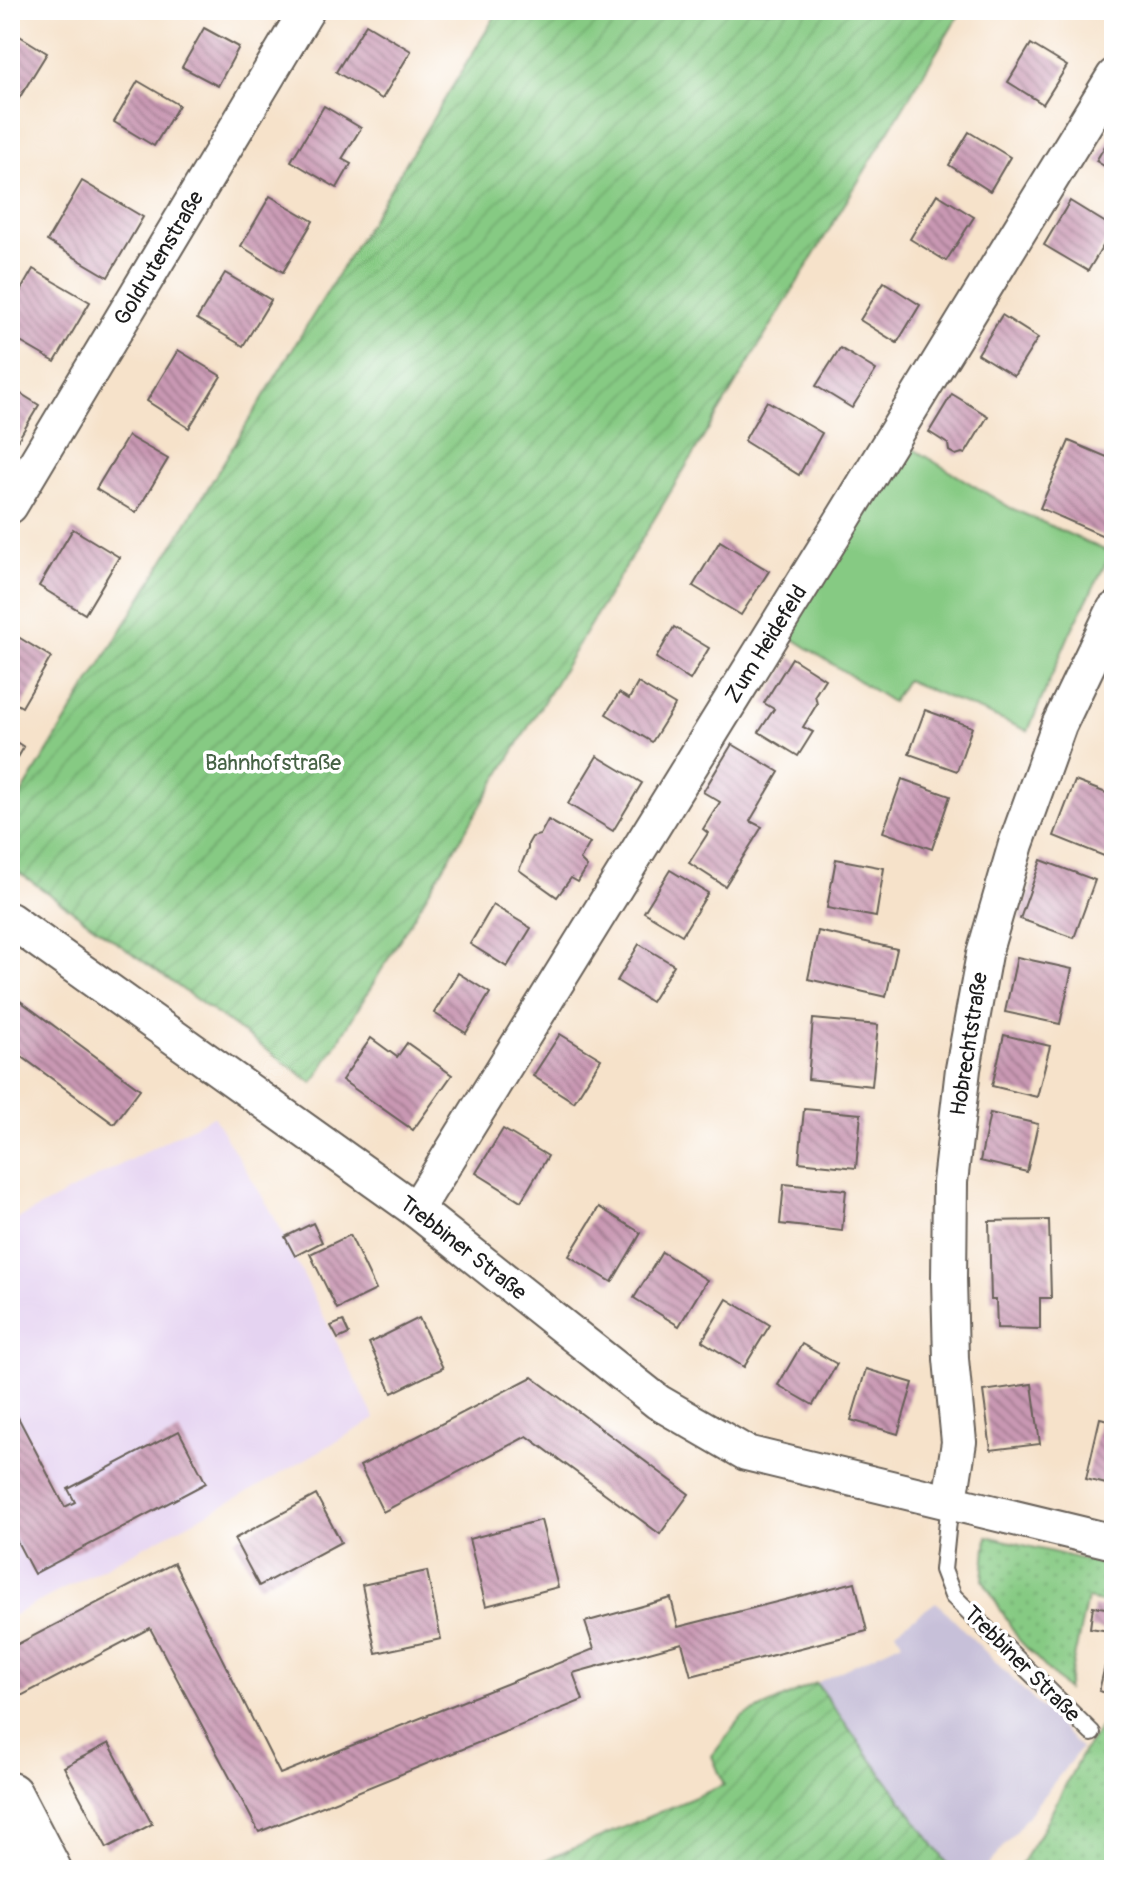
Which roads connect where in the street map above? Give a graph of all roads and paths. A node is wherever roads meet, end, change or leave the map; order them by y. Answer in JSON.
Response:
{"nodes":[{"id":1,"x":307,"y":10,"type":"edge"},
{"id":2,"x":1114,"y":76,"type":"edge"},
{"id":3,"x":10,"y":506,"type":"edge"},
{"id":4,"x":1114,"y":610,"type":"edge"},
{"id":5,"x":1102,"y":660,"type":"edge"},
{"id":6,"x":10,"y":920,"type":"edge"},
{"id":7,"x":416,"y":1210,"type":"junction"},
{"id":8,"x":950,"y":1501,"type":"junction"},
{"id":9,"x":1114,"y":1542,"type":"edge"},
{"id":10,"x":1092,"y":1733,"type":"dead end"},
{"id":11,"x":10,"y":1795,"type":"edge"},
{"id":12,"x":49,"y":1870,"type":"edge"}],
"edges":[{"from":1,"to":3,"type":"street","name":"Goldrutenstraße"},
{"from":2,"to":7,"type":"street","name":"Zum Heidefeld"},
{"from":4,"to":5,"type":"street","name":"Hobrechtstraße"},
{"from":5,"to":8,"type":"street","name":"Hobrechtstraße"},
{"from":6,"to":7,"type":"street","name":"Trebbiner Straße"},
{"from":7,"to":8,"type":"street","name":"Trebbiner Straße"},
{"from":8,"to":9,"type":"street","name":"Trebbiner Straße"},
{"from":8,"to":10,"type":"lane","name":"Trebbiner Straße"},
{"from":11,"to":12,"type":"main road"}]}
